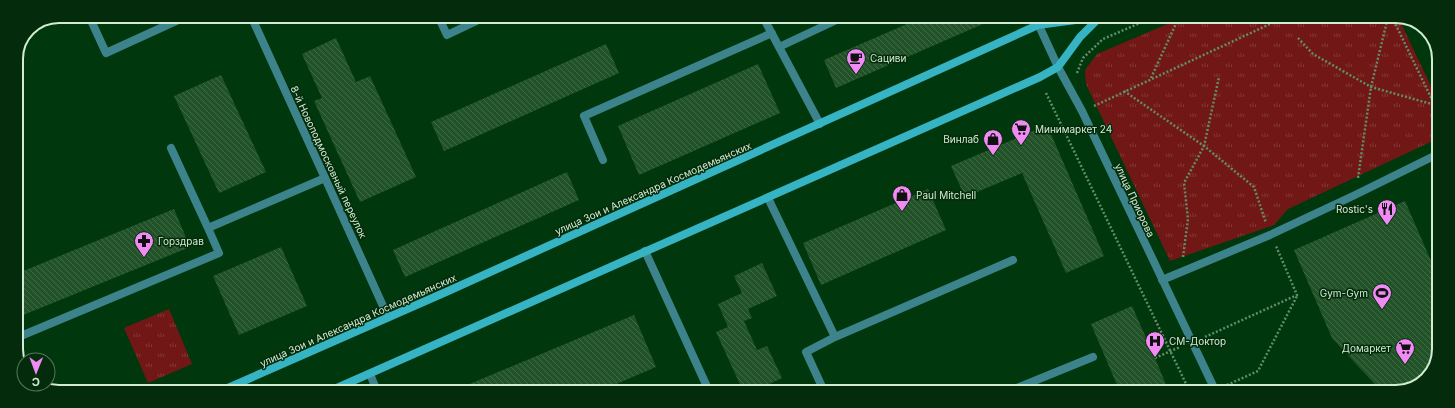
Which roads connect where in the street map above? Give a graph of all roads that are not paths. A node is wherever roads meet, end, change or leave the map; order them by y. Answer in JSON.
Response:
{"nodes":[{"id":1,"x":91,"y":23,"type":"edge"},
{"id":2,"x":172,"y":23,"type":"edge"},
{"id":3,"x":254,"y":23,"type":"edge"},
{"id":4,"x":441,"y":23,"type":"edge"},
{"id":5,"x":472,"y":23,"type":"edge"},
{"id":6,"x":766,"y":23,"type":"edge"},
{"id":7,"x":830,"y":23,"type":"edge"},
{"id":8,"x":1037,"y":23,"type":"edge"},
{"id":9,"x":1058,"y":23,"type":"edge"},
{"id":10,"x":1093,"y":23,"type":"edge"},
{"id":11,"x":1038,"y":26,"type":"junction"},
{"id":12,"x":772,"y":33,"type":"junction"},
{"id":13,"x":779,"y":47,"type":"junction"},
{"id":14,"x":1058,"y":67,"type":"junction"},
{"id":15,"x":820,"y":124,"type":"junction"},
{"id":16,"x":172,"y":148,"type":"dead end"},
{"id":17,"x":1432,"y":157,"type":"edge"},
{"id":18,"x":603,"y":160,"type":"dead end"},
{"id":19,"x":325,"y":178,"type":"junction"},
{"id":20,"x":768,"y":198,"type":"junction"},
{"id":21,"x":208,"y":228,"type":"junction"},
{"id":22,"x":646,"y":251,"type":"junction"},
{"id":23,"x":1013,"y":260,"type":"dead end"},
{"id":24,"x":1162,"y":280,"type":"junction"},
{"id":25,"x":388,"y":318,"type":"junction"},
{"id":26,"x":23,"y":335,"type":"edge"},
{"id":27,"x":835,"y":337,"type":"junction"},
{"id":28,"x":1093,"y":357,"type":"dead end"},
{"id":29,"x":370,"y":374,"type":"junction"},
{"id":30,"x":235,"y":385,"type":"edge"},
{"id":31,"x":344,"y":385,"type":"edge"},
{"id":32,"x":375,"y":385,"type":"edge"},
{"id":33,"x":706,"y":385,"type":"edge"},
{"id":34,"x":821,"y":385,"type":"edge"},
{"id":35,"x":1030,"y":385,"type":"edge"},
{"id":36,"x":1213,"y":385,"type":"edge"}],
"edges":[{"from":1,"to":2,"type":"street"},
{"from":3,"to":19,"type":"street","name":"8-й Новоподмосковный переулок"},
{"from":4,"to":5,"type":"street"},
{"from":6,"to":12,"type":"street"},
{"from":7,"to":13,"type":"street"},
{"from":8,"to":11,"type":"street","name":"улица Приорова"},
{"from":9,"to":11,"type":"main road","name":"улица Зои и Александра Космодемьянских"},
{"from":10,"to":14,"type":"main road","name":"улица Зои и Александра Космодемьянских"},
{"from":11,"to":14,"type":"street","name":"улица Приорова"},
{"from":11,"to":15,"type":"main road","name":"улица Зои и Александра Космодемьянских"},
{"from":12,"to":13,"type":"street"},
{"from":12,"to":18,"type":"street"},
{"from":13,"to":15,"type":"street"},
{"from":14,"to":20,"type":"main road","name":"улица Зои и Александра Космодемьянских"},
{"from":14,"to":24,"type":"street","name":"улица Приорова"},
{"from":15,"to":25,"type":"main road","name":"улица Зои и Александра Космодемьянских"},
{"from":16,"to":21,"type":"street"},
{"from":17,"to":24,"type":"street"},
{"from":19,"to":21,"type":"street"},
{"from":19,"to":25,"type":"street","name":"8-й Новоподмосковный переулок"},
{"from":20,"to":22,"type":"main road","name":"улица Зои и Александра Космодемьянских"},
{"from":20,"to":27,"type":"street"},
{"from":21,"to":26,"type":"street"},
{"from":22,"to":29,"type":"main road","name":"улица Зои и Александра Космодемьянских"},
{"from":22,"to":33,"type":"street"},
{"from":23,"to":27,"type":"street"},
{"from":24,"to":36,"type":"street","name":"улица Приорова"},
{"from":25,"to":30,"type":"main road","name":"улица Зои и Александра Космодемьянских"},
{"from":27,"to":34,"type":"street"},
{"from":28,"to":35,"type":"street"},
{"from":29,"to":31,"type":"main road","name":"улица Зои и Александра Космодемьянских"},
{"from":29,"to":32,"type":"street"}]}
